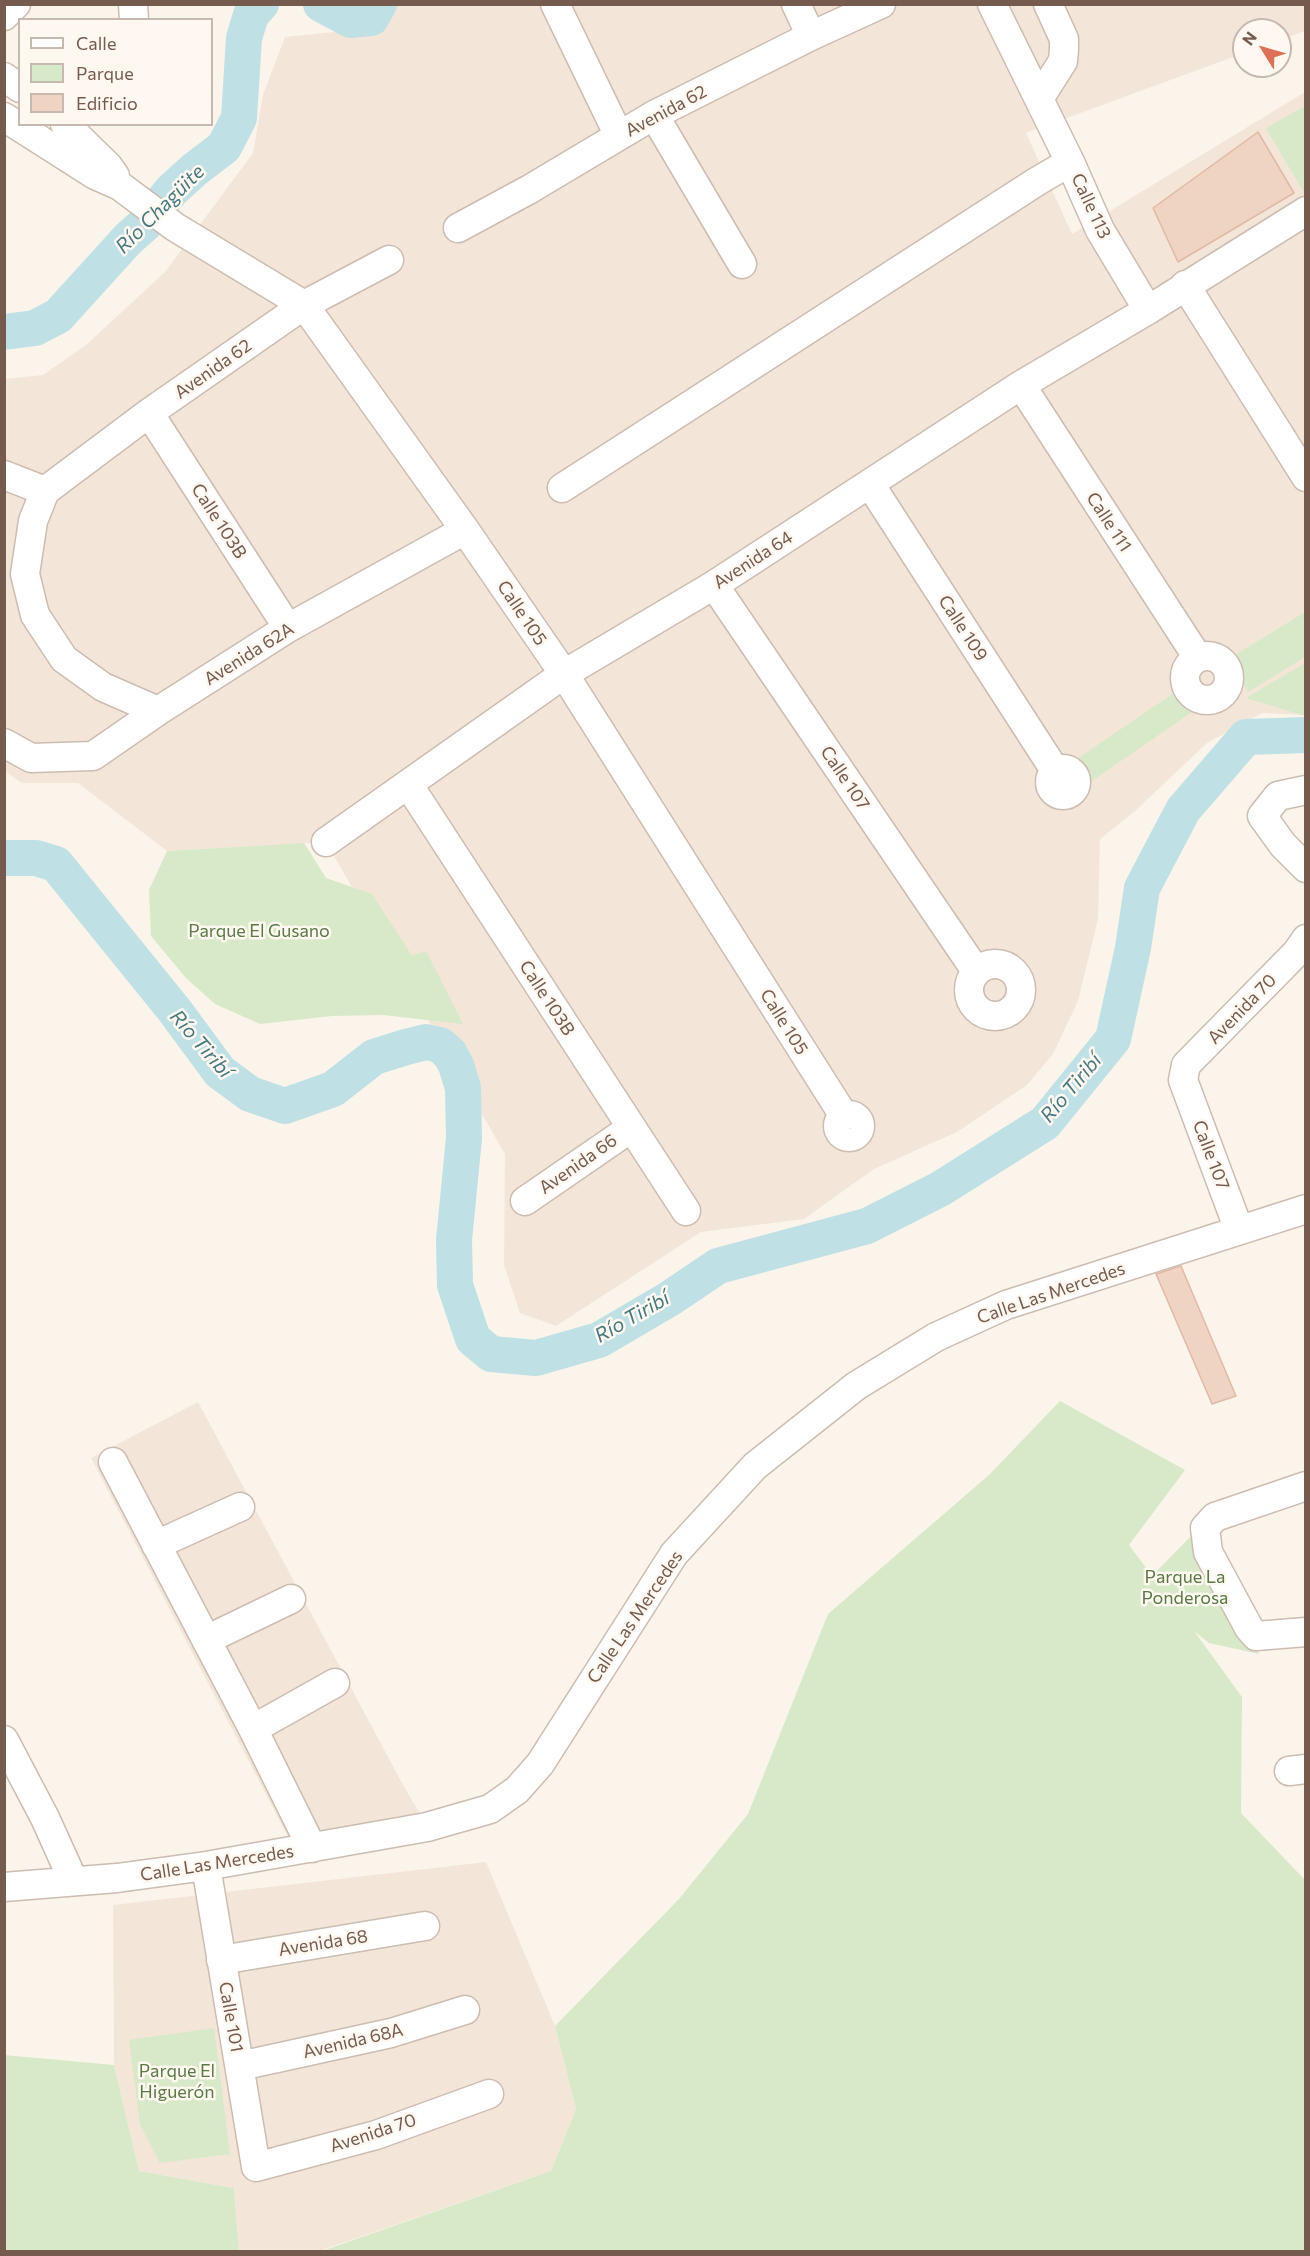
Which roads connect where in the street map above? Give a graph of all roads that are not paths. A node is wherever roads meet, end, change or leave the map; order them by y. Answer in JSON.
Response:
{"nodes":[{"id":1,"x":16,"y":4,"type":"edge"},
{"id":2,"x":555,"y":4,"type":"edge"},
{"id":3,"x":796,"y":4,"type":"edge"},
{"id":4,"x":881,"y":4,"type":"edge"},
{"id":5,"x":992,"y":4,"type":"edge"},
{"id":6,"x":1048,"y":4,"type":"edge"},
{"id":7,"x":4,"y":16,"type":"edge"},
{"id":8,"x":811,"y":36,"type":"junction"},
{"id":9,"x":4,"y":77,"type":"edge"},
{"id":10,"x":18,"y":87,"type":"edge"},
{"id":11,"x":1039,"y":99,"type":"junction"},
{"id":12,"x":654,"y":115,"type":"junction"},
{"id":13,"x":4,"y":117,"type":"edge"},
{"id":14,"x":18,"y":126,"type":"edge"},
{"id":15,"x":18,"y":126,"type":"edge"},
{"id":16,"x":67,"y":126,"type":"edge"},
{"id":17,"x":619,"y":136,"type":"junction"},
{"id":18,"x":1070,"y":162,"type":"junction"},
{"id":19,"x":141,"y":202,"type":"junction"},
{"id":20,"x":1305,"y":211,"type":"edge"},
{"id":21,"x":459,"y":228,"type":"dead end"},
{"id":22,"x":389,"y":260,"type":"dead end"},
{"id":23,"x":742,"y":264,"type":"dead end"},
{"id":24,"x":1185,"y":285,"type":"junction"},
{"id":25,"x":304,"y":305,"type":"junction"},
{"id":26,"x":1149,"y":310,"type":"junction"},
{"id":27,"x":1021,"y":385,"type":"junction"},
{"id":28,"x":149,"y":414,"type":"junction"},
{"id":29,"x":4,"y":475,"type":"edge"},
{"id":30,"x":1305,"y":477,"type":"edge"},
{"id":31,"x":870,"y":484,"type":"junction"},
{"id":32,"x":562,"y":488,"type":"dead end"},
{"id":33,"x":45,"y":491,"type":"junction"},
{"id":34,"x":465,"y":530,"type":"junction"},
{"id":35,"x":714,"y":585,"type":"junction"},
{"id":36,"x":288,"y":628,"type":"junction"},
{"id":37,"x":1198,"y":658,"type":"dead end"},
{"id":38,"x":564,"y":674,"type":"junction"},
{"id":39,"x":158,"y":711,"type":"junction"},
{"id":40,"x":4,"y":743,"type":"edge"},
{"id":41,"x":1056,"y":771,"type":"dead end"},
{"id":42,"x":408,"y":784,"type":"junction"},
{"id":43,"x":1305,"y":790,"type":"edge"},
{"id":44,"x":326,"y":842,"type":"dead end"},
{"id":45,"x":1305,"y":868,"type":"edge"},
{"id":46,"x":1305,"y":939,"type":"edge"},
{"id":47,"x":976,"y":971,"type":"dead end"},
{"id":48,"x":1183,"y":1080,"type":"joint"},
{"id":49,"x":843,"y":1116,"type":"dead end"},
{"id":50,"x":630,"y":1128,"type":"junction"},
{"id":51,"x":525,"y":1201,"type":"dead end"},
{"id":52,"x":1305,"y":1209,"type":"edge"},
{"id":53,"x":686,"y":1211,"type":"dead end"},
{"id":54,"x":1239,"y":1230,"type":"junction"},
{"id":55,"x":113,"y":1462,"type":"dead end"},
{"id":56,"x":1305,"y":1486,"type":"edge"},
{"id":57,"x":240,"y":1508,"type":"dead end"},
{"id":58,"x":156,"y":1545,"type":"junction"},
{"id":59,"x":291,"y":1599,"type":"dead end"},
{"id":60,"x":1305,"y":1632,"type":"edge"},
{"id":61,"x":206,"y":1640,"type":"junction"},
{"id":62,"x":335,"y":1683,"type":"dead end"},
{"id":63,"x":253,"y":1729,"type":"junction"},
{"id":64,"x":4,"y":1740,"type":"edge"},
{"id":65,"x":312,"y":1848,"type":"junction"},
{"id":66,"x":206,"y":1866,"type":"junction"},
{"id":67,"x":73,"y":1880,"type":"junction"},
{"id":68,"x":4,"y":1887,"type":"edge"},
{"id":69,"x":425,"y":1926,"type":"dead end"},
{"id":70,"x":221,"y":1960,"type":"junction"},
{"id":71,"x":465,"y":2010,"type":"dead end"},
{"id":72,"x":240,"y":2066,"type":"junction"},
{"id":73,"x":489,"y":2094,"type":"dead end"},
{"id":74,"x":256,"y":2167,"type":"joint"}],
"edges":[{"from":1,"to":7,"type":"street"},
{"from":2,"to":17,"type":"street"},
{"from":3,"to":8,"type":"street"},
{"from":4,"to":8,"type":"street","name":"Avenida 62"},
{"from":5,"to":11,"type":"street","name":"Calle 113"},
{"from":6,"to":11,"type":"street"},
{"from":8,"to":12,"type":"street","name":"Avenida 62"},
{"from":9,"to":10,"type":"street"},
{"from":11,"to":18,"type":"street","name":"Calle 113"},
{"from":12,"to":17,"type":"street","name":"Avenida 62"},
{"from":12,"to":23,"type":"street"},
{"from":13,"to":14,"type":"street","name":"Calle 105"},
{"from":15,"to":19,"type":"street","name":"Calle 105"},
{"from":16,"to":19,"type":"street","name":"Calle 105"},
{"from":17,"to":21,"type":"street","name":"Avenida 62"},
{"from":18,"to":26,"type":"street","name":"Calle 113"},
{"from":18,"to":32,"type":"street"},
{"from":19,"to":25,"type":"street","name":"Calle 105"},
{"from":20,"to":24,"type":"street","name":"Avenida 64"},
{"from":22,"to":25,"type":"street","name":"Avenida 62"},
{"from":24,"to":26,"type":"street","name":"Avenida 64"},
{"from":24,"to":30,"type":"street"},
{"from":25,"to":28,"type":"street","name":"Avenida 62"},
{"from":25,"to":34,"type":"street","name":"Calle 105"},
{"from":26,"to":27,"type":"street","name":"Avenida 64"},
{"from":27,"to":31,"type":"street","name":"Avenida 64"},
{"from":27,"to":37,"type":"street","name":"Calle 111"},
{"from":28,"to":33,"type":"street","name":"Avenida 62"},
{"from":28,"to":36,"type":"street","name":"Calle 103B"},
{"from":29,"to":33,"type":"street"},
{"from":31,"to":35,"type":"street","name":"Avenida 64"},
{"from":31,"to":41,"type":"street","name":"Calle 109"},
{"from":33,"to":39,"type":"street"},
{"from":34,"to":36,"type":"street","name":"Avenida 62A"},
{"from":34,"to":38,"type":"street","name":"Calle 105"},
{"from":35,"to":38,"type":"street","name":"Avenida 64"},
{"from":35,"to":47,"type":"street","name":"Calle 107"},
{"from":36,"to":39,"type":"street","name":"Avenida 62A"},
{"from":38,"to":42,"type":"street","name":"Avenida 64"},
{"from":38,"to":49,"type":"street","name":"Calle 105"},
{"from":39,"to":40,"type":"street","name":"Avenida 62A"},
{"from":42,"to":44,"type":"street","name":"Avenida 64"},
{"from":42,"to":50,"type":"street","name":"Calle 103B"},
{"from":43,"to":45,"type":"street"},
{"from":46,"to":48,"type":"street","name":"Avenida 70"},
{"from":48,"to":54,"type":"street","name":"Calle 107"},
{"from":50,"to":51,"type":"street","name":"Avenida 66"},
{"from":50,"to":53,"type":"street","name":"Calle 103B"},
{"from":52,"to":54,"type":"street","name":"Calle Las Mercedes"},
{"from":54,"to":65,"type":"street","name":"Calle Las Mercedes"},
{"from":55,"to":58,"type":"street"},
{"from":56,"to":60,"type":"street"},
{"from":57,"to":58,"type":"street"},
{"from":58,"to":61,"type":"street"},
{"from":59,"to":61,"type":"street"},
{"from":61,"to":63,"type":"street"},
{"from":62,"to":63,"type":"street"},
{"from":63,"to":65,"type":"street"},
{"from":64,"to":67,"type":"street"},
{"from":65,"to":66,"type":"street","name":"Calle Las Mercedes"},
{"from":66,"to":67,"type":"street","name":"Calle Las Mercedes"},
{"from":66,"to":70,"type":"street","name":"Calle 101"},
{"from":67,"to":68,"type":"street","name":"Calle Las Mercedes"},
{"from":69,"to":70,"type":"street","name":"Avenida 68"},
{"from":70,"to":72,"type":"street","name":"Calle 101"},
{"from":71,"to":72,"type":"street","name":"Avenida 68A"},
{"from":72,"to":74,"type":"street","name":"Calle 101"},
{"from":73,"to":74,"type":"street","name":"Avenida 70"}]}
